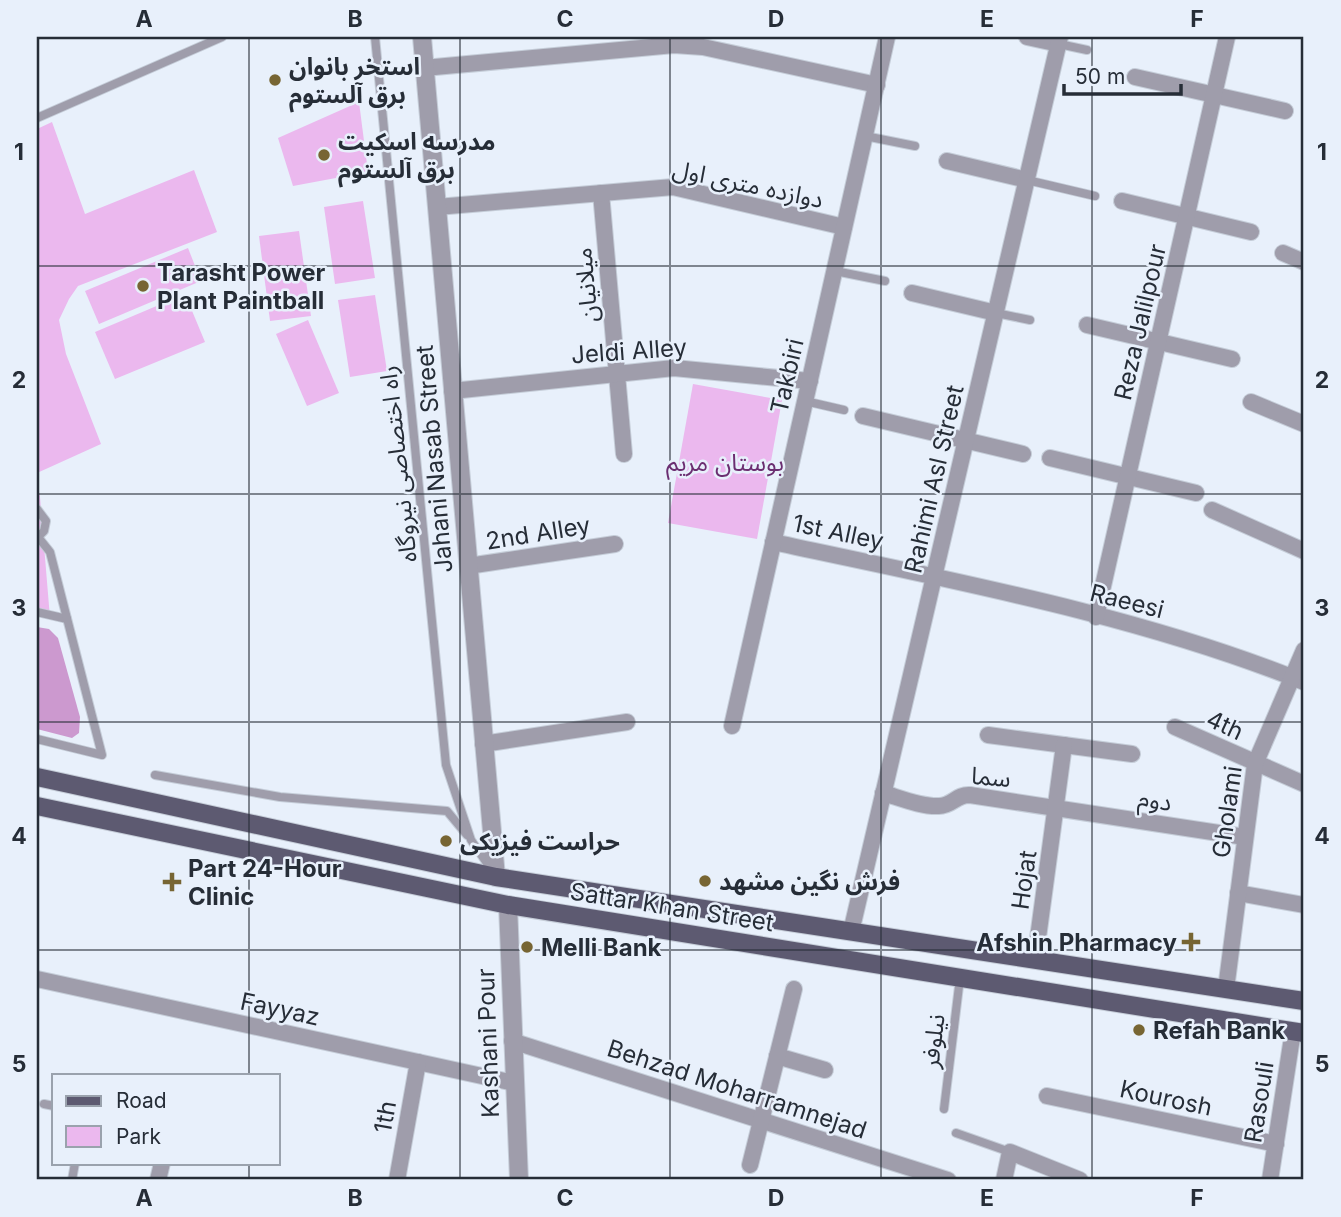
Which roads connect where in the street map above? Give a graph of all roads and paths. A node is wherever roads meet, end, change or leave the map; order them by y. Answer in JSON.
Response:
{"nodes":[{"id":1,"x":222,"y":37,"type":"edge"},
{"id":2,"x":375,"y":37,"type":"edge"},
{"id":3,"x":422,"y":37,"type":"edge"},
{"id":4,"x":887,"y":37,"type":"edge"},
{"id":5,"x":1027,"y":37,"type":"edge"},
{"id":6,"x":1227,"y":37,"type":"edge"},
{"id":7,"x":1060,"y":40,"type":"edge"},
{"id":8,"x":674,"y":41,"type":"edge"},
{"id":9,"x":1087,"y":50,"type":"dead end"},
{"id":10,"x":425,"y":68,"type":"junction"},
{"id":11,"x":1135,"y":78,"type":"dead end"},
{"id":12,"x":877,"y":85,"type":"junction"},
{"id":13,"x":1214,"y":95,"type":"junction"},
{"id":14,"x":1285,"y":111,"type":"dead end"},
{"id":15,"x":37,"y":118,"type":"edge"},
{"id":16,"x":865,"y":136,"type":"junction"},
{"id":17,"x":915,"y":146,"type":"dead end"},
{"id":18,"x":947,"y":162,"type":"dead end"},
{"id":19,"x":1027,"y":180,"type":"junction"},
{"id":20,"x":601,"y":193,"type":"junction"},
{"id":21,"x":1095,"y":196,"type":"dead end"},
{"id":22,"x":1122,"y":201,"type":"dead end"},
{"id":23,"x":437,"y":207,"type":"junction"},
{"id":24,"x":1187,"y":216,"type":"junction"},
{"id":25,"x":844,"y":228,"type":"junction"},
{"id":26,"x":1251,"y":232,"type":"dead end"},
{"id":27,"x":1283,"y":253,"type":"dead end"},
{"id":28,"x":1304,"y":262,"type":"edge"},
{"id":29,"x":835,"y":271,"type":"junction"},
{"id":30,"x":885,"y":281,"type":"dead end"},
{"id":31,"x":912,"y":293,"type":"dead end"},
{"id":32,"x":996,"y":313,"type":"junction"},
{"id":33,"x":1030,"y":320,"type":"dead end"},
{"id":34,"x":1087,"y":325,"type":"dead end"},
{"id":35,"x":1158,"y":343,"type":"junction"},
{"id":36,"x":1232,"y":359,"type":"dead end"},
{"id":37,"x":617,"y":373,"type":"junction"},
{"id":38,"x":810,"y":381,"type":"junction"},
{"id":39,"x":452,"y":391,"type":"junction"},
{"id":40,"x":805,"y":401,"type":"junction"},
{"id":41,"x":1251,"y":402,"type":"dead end"},
{"id":42,"x":844,"y":410,"type":"dead end"},
{"id":43,"x":863,"y":416,"type":"dead end"},
{"id":44,"x":1304,"y":424,"type":"edge"},
{"id":45,"x":966,"y":440,"type":"junction"},
{"id":46,"x":624,"y":454,"type":"dead end"},
{"id":47,"x":1023,"y":454,"type":"dead end"},
{"id":48,"x":1049,"y":458,"type":"dead end"},
{"id":49,"x":1128,"y":478,"type":"junction"},
{"id":50,"x":1196,"y":493,"type":"dead end"},
{"id":51,"x":37,"y":509,"type":"edge"},
{"id":52,"x":1212,"y":510,"type":"dead end"},
{"id":53,"x":38,"y":538,"type":"edge"},
{"id":54,"x":773,"y":542,"type":"junction"},
{"id":55,"x":615,"y":544,"type":"dead end"},
{"id":56,"x":1304,"y":551,"type":"edge"},
{"id":57,"x":468,"y":566,"type":"junction"},
{"id":58,"x":934,"y":577,"type":"junction"},
{"id":59,"x":37,"y":612,"type":"edge"},
{"id":60,"x":1096,"y":617,"type":"junction"},
{"id":61,"x":67,"y":619,"type":"junction"},
{"id":62,"x":1304,"y":650,"type":"edge"},
{"id":63,"x":1299,"y":680,"type":"edge"},
{"id":64,"x":628,"y":722,"type":"dead end"},
{"id":65,"x":732,"y":726,"type":"dead end"},
{"id":66,"x":1175,"y":727,"type":"dead end"},
{"id":67,"x":988,"y":735,"type":"dead end"},
{"id":68,"x":37,"y":739,"type":"edge"},
{"id":69,"x":483,"y":744,"type":"junction"},
{"id":70,"x":1064,"y":746,"type":"junction"},
{"id":71,"x":1132,"y":754,"type":"dead end"},
{"id":72,"x":1255,"y":764,"type":"junction"},
{"id":73,"x":155,"y":775,"type":"dead end"},
{"id":74,"x":37,"y":777,"type":"edge"},
{"id":75,"x":1304,"y":784,"type":"edge"},
{"id":76,"x":883,"y":793,"type":"junction"},
{"id":77,"x":37,"y":806,"type":"edge"},
{"id":78,"x":1057,"y":808,"type":"junction"},
{"id":79,"x":1245,"y":837,"type":"junction"},
{"id":80,"x":471,"y":840,"type":"junction"},
{"id":81,"x":496,"y":877,"type":"junction"},
{"id":82,"x":1238,"y":893,"type":"junction"},
{"id":83,"x":508,"y":905,"type":"junction"},
{"id":84,"x":1304,"y":905,"type":"edge"},
{"id":85,"x":851,"y":932,"type":"junction"},
{"id":86,"x":1035,"y":960,"type":"junction"},
{"id":87,"x":960,"y":978,"type":"junction"},
{"id":88,"x":37,"y":979,"type":"edge"},
{"id":89,"x":794,"y":989,"type":"dead end"},
{"id":90,"x":1226,"y":989,"type":"junction"},
{"id":91,"x":1304,"y":1001,"type":"edge"},
{"id":92,"x":1299,"y":1032,"type":"edge"},
{"id":93,"x":512,"y":1041,"type":"junction"},
{"id":94,"x":777,"y":1056,"type":"junction"},
{"id":95,"x":418,"y":1062,"type":"junction"},
{"id":96,"x":825,"y":1070,"type":"dead end"},
{"id":97,"x":514,"y":1083,"type":"junction"},
{"id":98,"x":1047,"y":1096,"type":"dead end"},
{"id":99,"x":44,"y":1104,"type":"dead end"},
{"id":100,"x":52,"y":1106,"type":"edge"},
{"id":101,"x":944,"y":1109,"type":"dead end"},
{"id":102,"x":761,"y":1122,"type":"junction"},
{"id":103,"x":956,"y":1133,"type":"dead end"},
{"id":104,"x":1276,"y":1144,"type":"junction"},
{"id":105,"x":1010,"y":1152,"type":"junction"},
{"id":106,"x":750,"y":1165,"type":"dead end"},
{"id":107,"x":397,"y":1180,"type":"edge"},
{"id":108,"x":519,"y":1180,"type":"edge"},
{"id":109,"x":948,"y":1180,"type":"edge"},
{"id":110,"x":1004,"y":1180,"type":"edge"},
{"id":111,"x":1080,"y":1180,"type":"edge"},
{"id":112,"x":1270,"y":1180,"type":"edge"}],
"edges":[{"from":1,"to":15,"type":"lane"},
{"from":2,"to":80,"type":"lane","name":"راه اختصاصی نیروگاه"},
{"from":3,"to":10,"type":"street","name":"Jahani Nasab Street"},
{"from":4,"to":12,"type":"street","name":"Takbiri"},
{"from":5,"to":7,"type":"street"},
{"from":6,"to":13,"type":"street","name":"Reza Jalilpour"},
{"from":7,"to":9,"type":"lane"},
{"from":7,"to":19,"type":"street","name":"Rahimi Asl Street"},
{"from":8,"to":10,"type":"street"},
{"from":8,"to":12,"type":"street"},
{"from":10,"to":23,"type":"street","name":"Jahani Nasab Street"},
{"from":11,"to":13,"type":"street"},
{"from":12,"to":16,"type":"street","name":"Takbiri"},
{"from":13,"to":14,"type":"street"},
{"from":13,"to":24,"type":"street","name":"Reza Jalilpour"},
{"from":16,"to":17,"type":"lane"},
{"from":16,"to":25,"type":"street","name":"Takbiri"},
{"from":18,"to":19,"type":"street"},
{"from":19,"to":21,"type":"lane"},
{"from":19,"to":32,"type":"street","name":"Rahimi Asl Street"},
{"from":20,"to":23,"type":"street","name":"دوازده متری اول"},
{"from":20,"to":25,"type":"street","name":"دوازده متری اول"},
{"from":20,"to":37,"type":"street","name":"میلانیان"},
{"from":22,"to":24,"type":"street"},
{"from":23,"to":39,"type":"street","name":"Jahani Nasab Street"},
{"from":24,"to":26,"type":"street"},
{"from":24,"to":35,"type":"street","name":"Reza Jalilpour"},
{"from":25,"to":29,"type":"street","name":"Takbiri"},
{"from":27,"to":28,"type":"street"},
{"from":29,"to":30,"type":"lane"},
{"from":29,"to":38,"type":"street","name":"Takbiri"},
{"from":31,"to":32,"type":"street"},
{"from":32,"to":33,"type":"lane"},
{"from":32,"to":45,"type":"street","name":"Rahimi Asl Street"},
{"from":34,"to":35,"type":"street"},
{"from":35,"to":36,"type":"street"},
{"from":35,"to":49,"type":"street","name":"Reza Jalilpour"},
{"from":37,"to":38,"type":"street","name":"Jeldi Alley"},
{"from":37,"to":39,"type":"street","name":"Jeldi Alley"},
{"from":37,"to":46,"type":"street","name":"میلانیان"},
{"from":38,"to":40,"type":"street","name":"Takbiri"},
{"from":39,"to":57,"type":"street","name":"Jahani Nasab Street"},
{"from":40,"to":42,"type":"lane"},
{"from":40,"to":54,"type":"street","name":"Takbiri"},
{"from":41,"to":44,"type":"street"},
{"from":43,"to":45,"type":"street"},
{"from":45,"to":47,"type":"street"},
{"from":45,"to":58,"type":"street","name":"Rahimi Asl Street"},
{"from":48,"to":49,"type":"street"},
{"from":49,"to":50,"type":"street"},
{"from":49,"to":60,"type":"street","name":"Reza Jalilpour"},
{"from":51,"to":53,"type":"lane"},
{"from":52,"to":56,"type":"street"},
{"from":53,"to":61,"type":"lane"},
{"from":54,"to":58,"type":"street","name":"1st Alley"},
{"from":54,"to":65,"type":"street","name":"Takbiri"},
{"from":55,"to":57,"type":"street","name":"2nd Alley"},
{"from":57,"to":69,"type":"street","name":"Jahani Nasab Street"},
{"from":58,"to":60,"type":"street","name":"Raeesi"},
{"from":58,"to":76,"type":"street","name":"Rahimi Asl Street"},
{"from":59,"to":61,"type":"lane"},
{"from":60,"to":63,"type":"street","name":"Raeesi"},
{"from":61,"to":68,"type":"lane"},
{"from":62,"to":63,"type":"street","name":"Gholami"},
{"from":63,"to":72,"type":"street","name":"Gholami"},
{"from":64,"to":69,"type":"street"},
{"from":66,"to":72,"type":"street","name":"4th"},
{"from":67,"to":70,"type":"street"},
{"from":69,"to":81,"type":"street","name":"Jahani Nasab Street"},
{"from":70,"to":71,"type":"street"},
{"from":70,"to":78,"type":"street","name":"Hojat"},
{"from":72,"to":75,"type":"street","name":"4th"},
{"from":72,"to":79,"type":"street","name":"Gholami"},
{"from":73,"to":80,"type":"lane"},
{"from":74,"to":81,"type":"main road","name":"Sattar Khan Street"},
{"from":76,"to":78,"type":"street","name":"سما"},
{"from":76,"to":85,"type":"street","name":"Rahimi Asl Street"},
{"from":77,"to":83,"type":"main road","name":"Sattar Khan Street"},
{"from":78,"to":79,"type":"street","name":"دوم"},
{"from":78,"to":86,"type":"street","name":"Hojat"},
{"from":79,"to":82,"type":"street","name":"Gholami"},
{"from":80,"to":81,"type":"lane","name":"راه اختصاصی نیروگاه"},
{"from":81,"to":85,"type":"main road","name":"Sattar Khan Street"},
{"from":82,"to":84,"type":"street"},
{"from":82,"to":90,"type":"street","name":"Gholami"},
{"from":83,"to":87,"type":"main road","name":"Sattar Khan Street"},
{"from":83,"to":93,"type":"street","name":"Kashani Pour"},
{"from":85,"to":86,"type":"main road","name":"Sattar Khan Street"},
{"from":86,"to":90,"type":"main road","name":"Sattar Khan Street"},
{"from":87,"to":92,"type":"main road","name":"Sattar Khan Street"},
{"from":87,"to":101,"type":"lane","name":"نیلوفر"},
{"from":88,"to":95,"type":"street","name":"Fayyaz"},
{"from":89,"to":94,"type":"street"},
{"from":90,"to":91,"type":"main road","name":"Sattar Khan Street"},
{"from":92,"to":104,"type":"street","name":"Rasouli"},
{"from":93,"to":97,"type":"street","name":"Kashani Pour"},
{"from":93,"to":102,"type":"street","name":"Behzad Moharramnejad"},
{"from":94,"to":96,"type":"street"},
{"from":94,"to":102,"type":"street"},
{"from":95,"to":97,"type":"street","name":"Fayyaz"},
{"from":95,"to":107,"type":"street","name":"1th"},
{"from":97,"to":108,"type":"street","name":"Kashani Pour"},
{"from":98,"to":104,"type":"street","name":"Kourosh"},
{"from":99,"to":100,"type":"lane"},
{"from":102,"to":106,"type":"street"},
{"from":102,"to":109,"type":"street","name":"Behzad Moharramnejad"},
{"from":103,"to":105,"type":"lane"},
{"from":104,"to":112,"type":"street","name":"Rasouli"},
{"from":105,"to":110,"type":"street"},
{"from":105,"to":111,"type":"street"}]}
